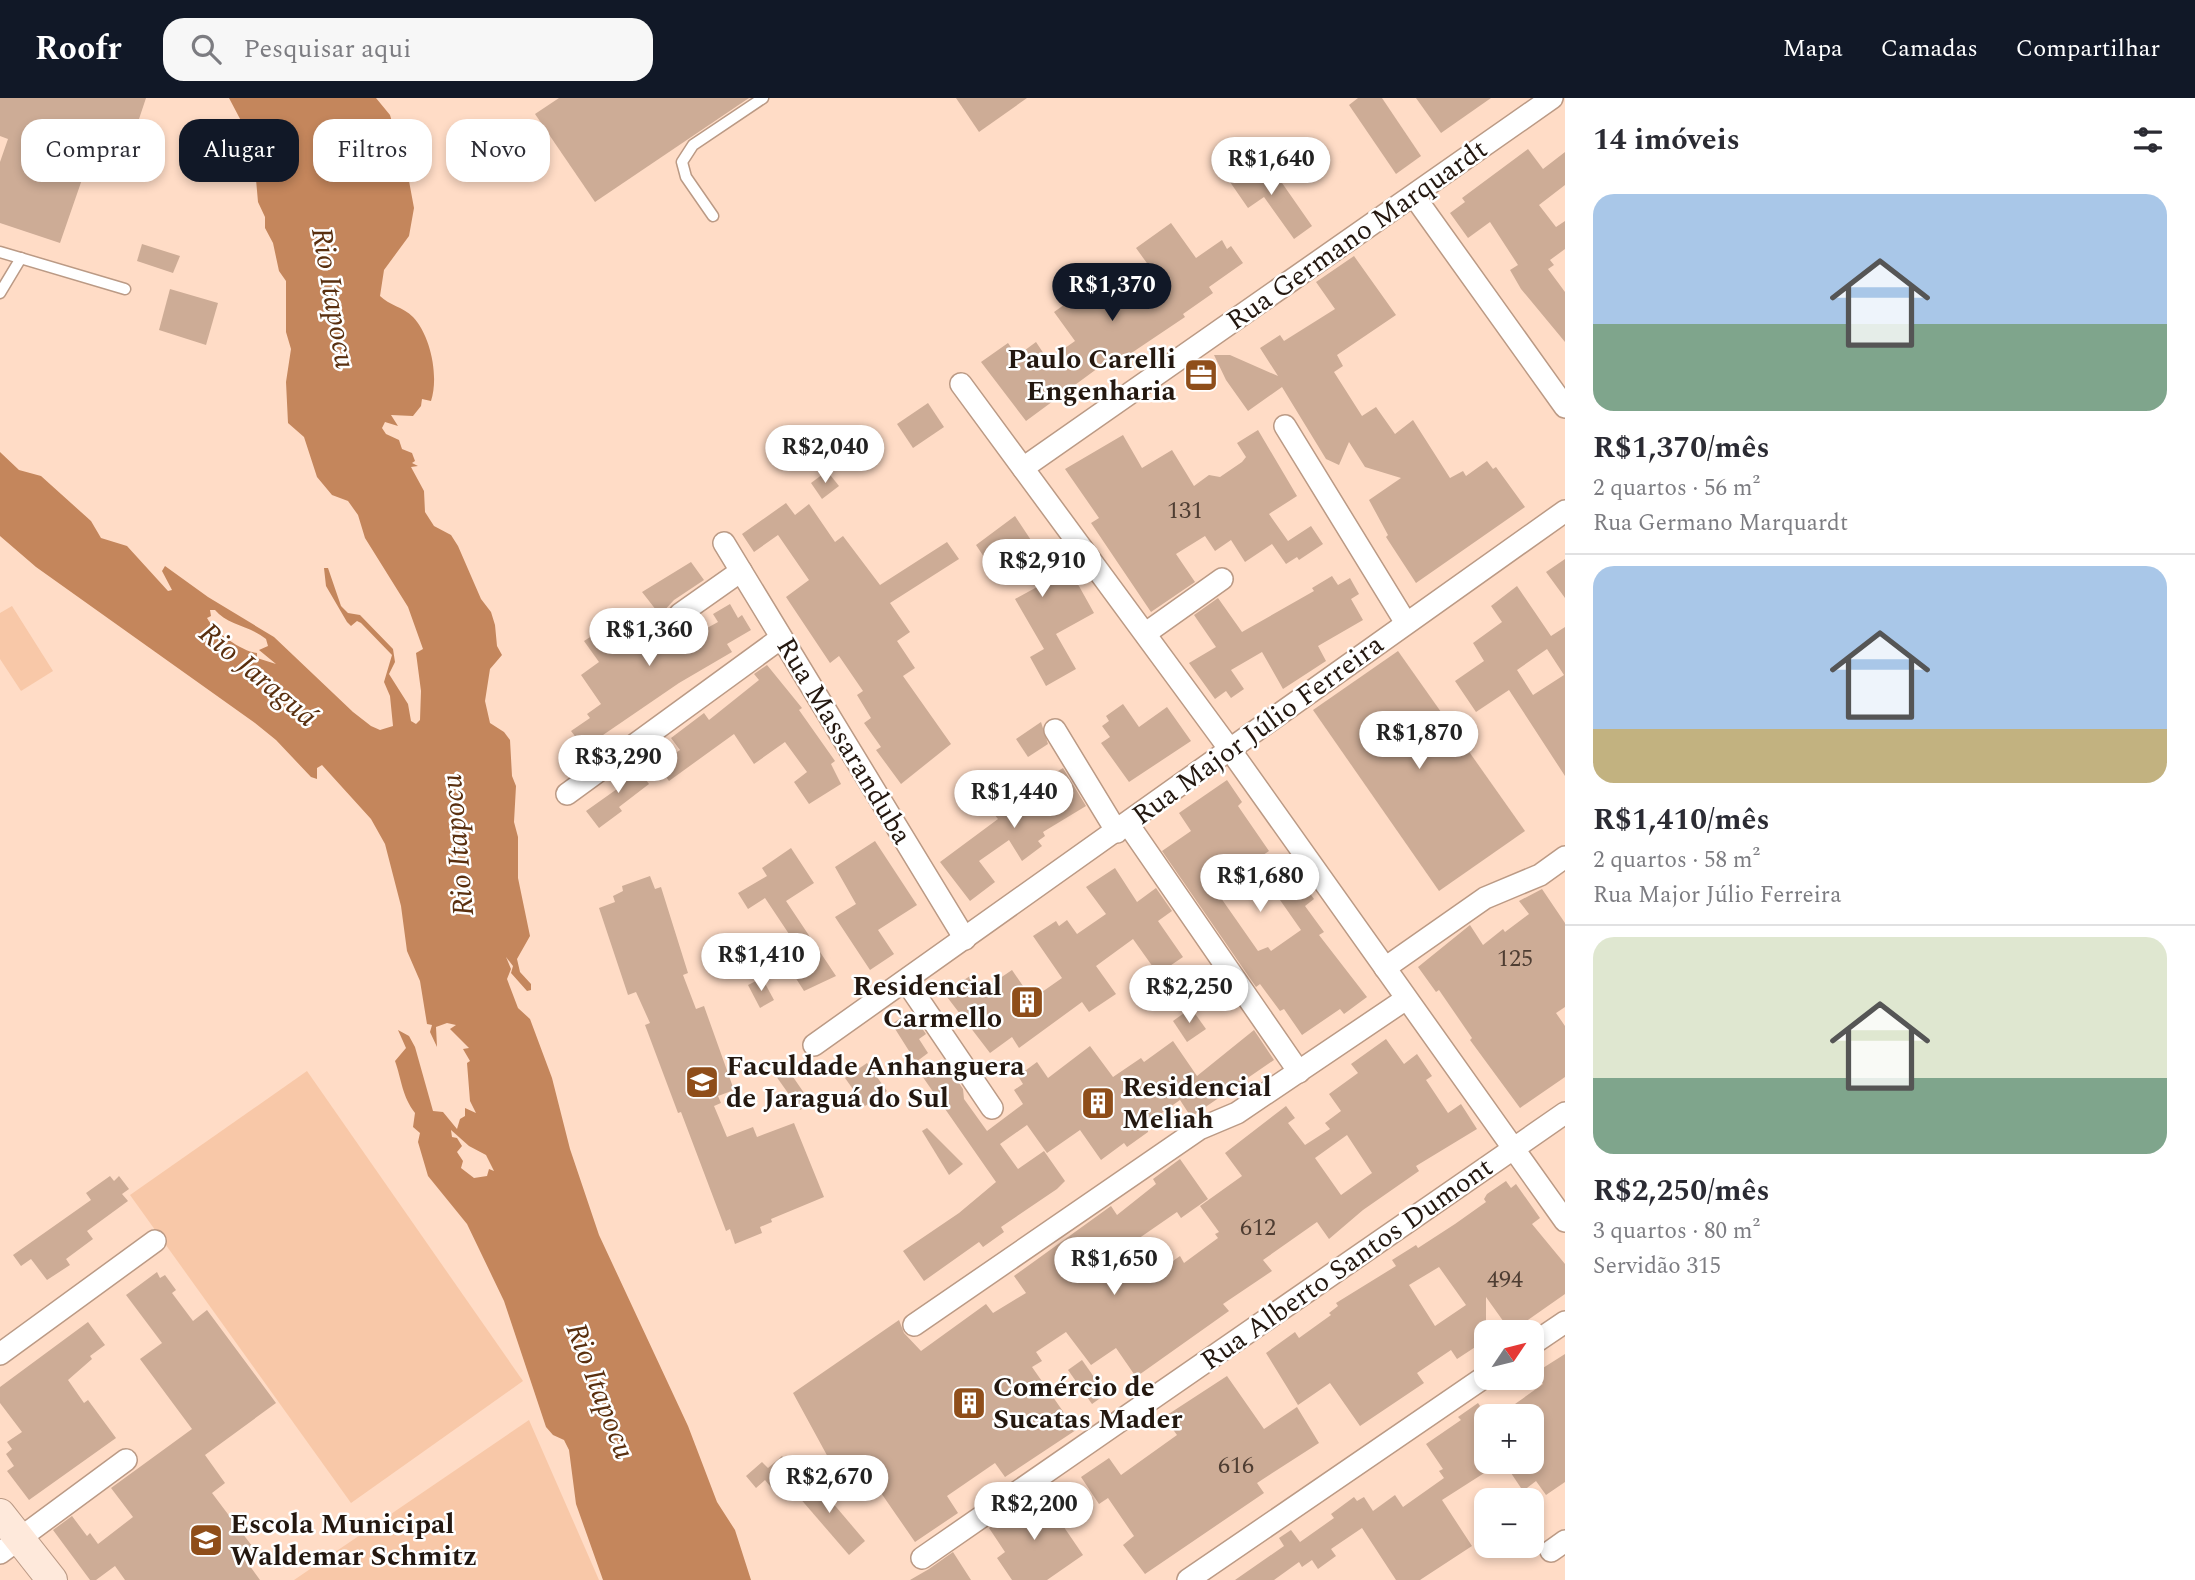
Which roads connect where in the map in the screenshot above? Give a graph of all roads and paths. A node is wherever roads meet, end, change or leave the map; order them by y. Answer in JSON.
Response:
{"nodes":[{"id":1,"x":763,"y":98,"type":"edge"},
{"id":2,"x":1552,"y":98,"type":"edge"},
{"id":3,"x":1414,"y":196,"type":"junction"},
{"id":4,"x":713,"y":216,"type":"dead end"},
{"id":5,"x":0,"y":252,"type":"edge"},
{"id":6,"x":20,"y":258,"type":"junction"},
{"id":7,"x":125,"y":289,"type":"dead end"},
{"id":8,"x":0,"y":293,"type":"edge"},
{"id":9,"x":961,"y":384,"type":"dead end"},
{"id":10,"x":1565,"y":407,"type":"edge"},
{"id":11,"x":1285,"y":426,"type":"dead end"},
{"id":12,"x":1023,"y":468,"type":"junction"},
{"id":13,"x":1565,"y":511,"type":"edge"},
{"id":14,"x":724,"y":543,"type":"dead end"},
{"id":15,"x":741,"y":571,"type":"junction"},
{"id":16,"x":1222,"y":579,"type":"dead end"},
{"id":17,"x":680,"y":614,"type":"dead end"},
{"id":18,"x":1406,"y":623,"type":"junction"},
{"id":19,"x":1146,"y":634,"type":"junction"},
{"id":20,"x":781,"y":638,"type":"junction"},
{"id":21,"x":1055,"y":730,"type":"dead end"},
{"id":22,"x":1231,"y":751,"type":"junction"},
{"id":23,"x":567,"y":794,"type":"dead end"},
{"id":24,"x":1122,"y":828,"type":"junction"},
{"id":25,"x":1565,"y":857,"type":"edge"},
{"id":26,"x":965,"y":939,"type":"junction"},
{"id":27,"x":1385,"y":968,"type":"junction"},
{"id":28,"x":906,"y":981,"type":"junction"},
{"id":29,"x":1406,"y":999,"type":"junction"},
{"id":30,"x":814,"y":1045,"type":"dead end"},
{"id":31,"x":1299,"y":1072,"type":"junction"},
{"id":32,"x":992,"y":1108,"type":"dead end"},
{"id":33,"x":1565,"y":1113,"type":"edge"},
{"id":34,"x":1513,"y":1149,"type":"junction"},
{"id":35,"x":1565,"y":1221,"type":"edge"},
{"id":36,"x":155,"y":1241,"type":"dead end"},
{"id":37,"x":1565,"y":1322,"type":"edge"},
{"id":38,"x":914,"y":1325,"type":"dead end"},
{"id":39,"x":1544,"y":1336,"type":"edge"},
{"id":40,"x":0,"y":1354,"type":"edge"},
{"id":41,"x":1474,"y":1384,"type":"edge"},
{"id":42,"x":126,"y":1460,"type":"dead end"},
{"id":43,"x":0,"y":1514,"type":"edge"},
{"id":44,"x":9,"y":1546,"type":"edge"},
{"id":45,"x":922,"y":1558,"type":"dead end"},
{"id":46,"x":52,"y":1580,"type":"edge"},
{"id":47,"x":1188,"y":1580,"type":"edge"}],
"edges":[{"from":1,"to":4,"type":"lane"},
{"from":2,"to":3,"type":"street","name":"Rua Germano Marquardt"},
{"from":3,"to":10,"type":"street"},
{"from":3,"to":12,"type":"street","name":"Rua Germano Marquardt"},
{"from":5,"to":6,"type":"lane"},
{"from":6,"to":7,"type":"lane"},
{"from":6,"to":8,"type":"lane"},
{"from":9,"to":12,"type":"street"},
{"from":11,"to":18,"type":"street"},
{"from":12,"to":19,"type":"street"},
{"from":13,"to":18,"type":"street","name":"Rua Major Júlio Ferreira"},
{"from":14,"to":15,"type":"street","name":"Rua Massaranduba"},
{"from":15,"to":17,"type":"street"},
{"from":15,"to":20,"type":"street","name":"Rua Massaranduba"},
{"from":16,"to":19,"type":"street"},
{"from":18,"to":22,"type":"street","name":"Rua Major Júlio Ferreira"},
{"from":19,"to":22,"type":"street"},
{"from":20,"to":23,"type":"street"},
{"from":20,"to":26,"type":"street","name":"Rua Massaranduba"},
{"from":21,"to":24,"type":"street"},
{"from":22,"to":24,"type":"street","name":"Rua Major Júlio Ferreira"},
{"from":22,"to":27,"type":"street"},
{"from":24,"to":26,"type":"street","name":"Rua Major Júlio Ferreira"},
{"from":24,"to":31,"type":"street"},
{"from":25,"to":27,"type":"street"},
{"from":26,"to":28,"type":"street","name":"Rua Major Júlio Ferreira"},
{"from":27,"to":29,"type":"street"},
{"from":28,"to":30,"type":"street","name":"Rua Major Júlio Ferreira"},
{"from":28,"to":32,"type":"street"},
{"from":29,"to":31,"type":"street"},
{"from":29,"to":34,"type":"street"},
{"from":31,"to":38,"type":"street"},
{"from":33,"to":34,"type":"street","name":"Rua Alberto Santos Dumont"},
{"from":34,"to":35,"type":"street"},
{"from":34,"to":45,"type":"street","name":"Rua Alberto Santos Dumont"},
{"from":36,"to":40,"type":"street"},
{"from":37,"to":39,"type":"street"},
{"from":41,"to":47,"type":"street"},
{"from":42,"to":44,"type":"street"},
{"from":43,"to":44,"type":"main road"},
{"from":44,"to":46,"type":"main road"}]}
